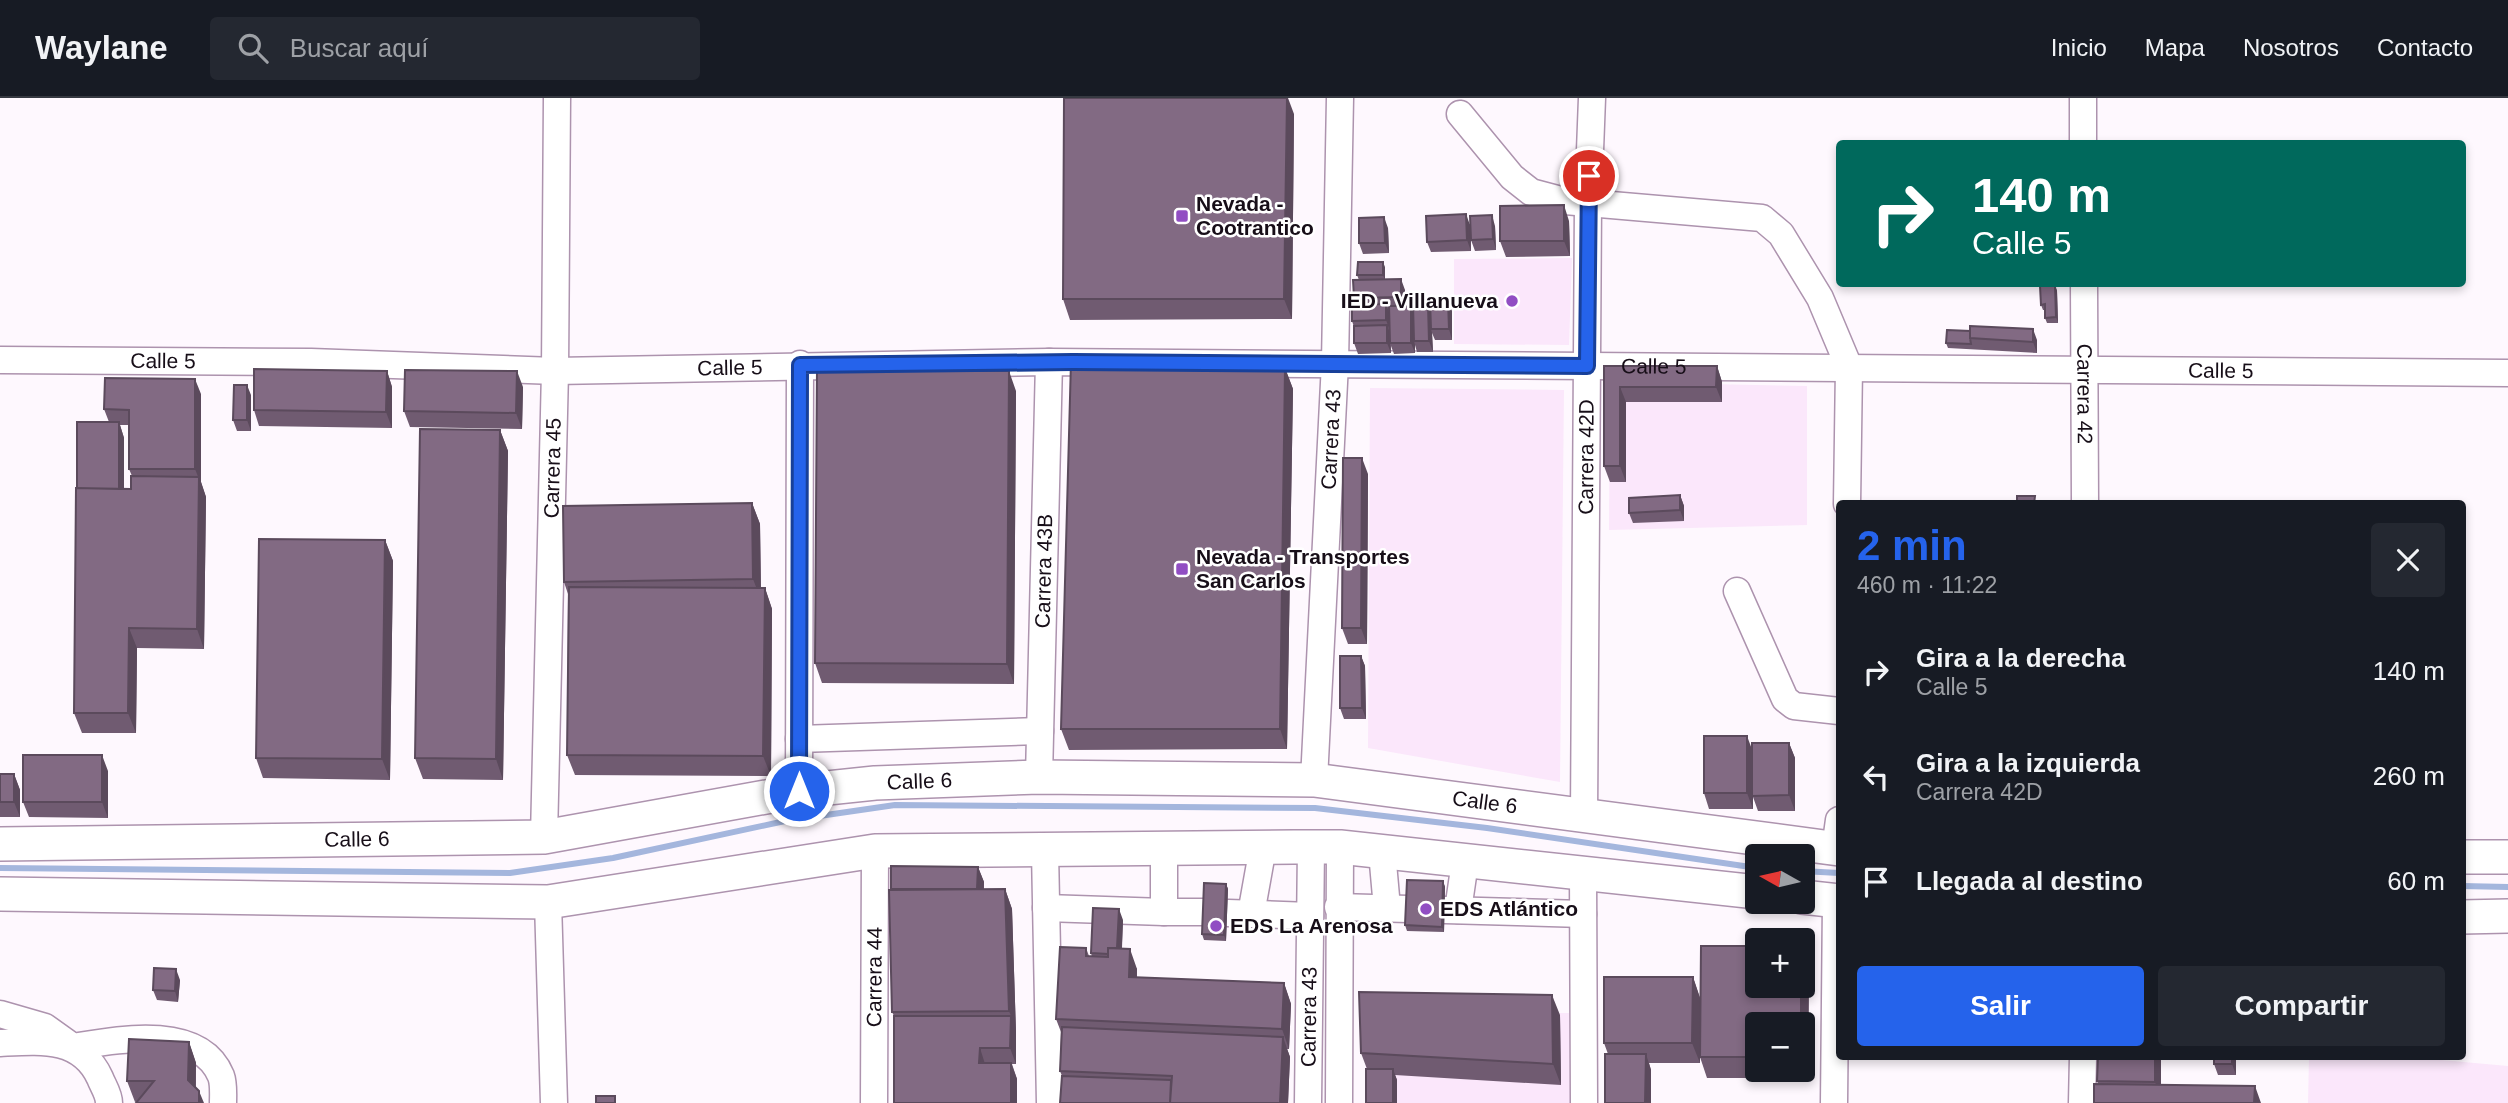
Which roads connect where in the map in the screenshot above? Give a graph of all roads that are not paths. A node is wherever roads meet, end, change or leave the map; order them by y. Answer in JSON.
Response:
{"nodes":[{"id":1,"x":557,"y":98,"type":"edge"},
{"id":2,"x":1340,"y":98,"type":"edge"},
{"id":3,"x":1592,"y":98,"type":"edge"},
{"id":4,"x":2083,"y":98,"type":"edge"},
{"id":5,"x":1460,"y":114,"type":"dead end"},
{"id":6,"x":2083,"y":140,"type":"edge"},
{"id":7,"x":1588,"y":202,"type":"junction"},
{"id":8,"x":2084,"y":287,"type":"edge"},
{"id":9,"x":0,"y":360,"type":"edge"},
{"id":10,"x":1049,"y":362,"type":"junction"},
{"id":11,"x":1335,"y":363,"type":"junction"},
{"id":12,"x":800,"y":365,"type":"junction"},
{"id":13,"x":1587,"y":366,"type":"junction"},
{"id":14,"x":1849,"y":367,"type":"junction"},
{"id":15,"x":2084,"y":370,"type":"junction"},
{"id":16,"x":555,"y":371,"type":"junction"},
{"id":17,"x":2508,"y":373,"type":"edge"},
{"id":18,"x":1847,"y":500,"type":"edge"},
{"id":19,"x":2085,"y":500,"type":"edge"},
{"id":20,"x":1737,"y":591,"type":"dead end"},
{"id":21,"x":1836,"y":711,"type":"edge"},
{"id":22,"x":1040,"y":731,"type":"junction"},
{"id":23,"x":799,"y":739,"type":"junction"},
{"id":24,"x":1039,"y":777,"type":"junction"},
{"id":25,"x":1314,"y":780,"type":"junction"},
{"id":26,"x":799,"y":791,"type":"junction"},
{"id":27,"x":1584,"y":817,"type":"junction"},
{"id":28,"x":544,"y":837,"type":"junction"},
{"id":29,"x":1836,"y":840,"type":"edge"},
{"id":30,"x":0,"y":844,"type":"edge"},
{"id":31,"x":1263,"y":847,"type":"junction"},
{"id":32,"x":1325,"y":847,"type":"junction"},
{"id":33,"x":1164,"y":849,"type":"junction"},
{"id":34,"x":875,"y":851,"type":"junction"},
{"id":35,"x":1045,"y":851,"type":"junction"},
{"id":36,"x":1382,"y":852,"type":"junction"},
{"id":37,"x":2466,"y":857,"type":"edge"},
{"id":38,"x":2508,"y":857,"type":"edge"},
{"id":39,"x":1465,"y":862,"type":"junction"},
{"id":40,"x":1583,"y":872,"type":"junction"},
{"id":41,"x":1745,"y":891,"type":"edge"},
{"id":42,"x":0,"y":894,"type":"edge"},
{"id":43,"x":1815,"y":898,"type":"edge"},
{"id":44,"x":1836,"y":901,"type":"edge"},
{"id":45,"x":548,"y":902,"type":"junction"},
{"id":46,"x":1338,"y":906,"type":"junction"},
{"id":47,"x":1046,"y":908,"type":"junction"},
{"id":48,"x":1164,"y":912,"type":"junction"},
{"id":49,"x":1228,"y":913,"type":"junction"},
{"id":50,"x":1583,"y":914,"type":"junction"},
{"id":51,"x":1310,"y":916,"type":"junction"},
{"id":52,"x":2508,"y":916,"type":"edge"},
{"id":53,"x":2466,"y":917,"type":"edge"},
{"id":54,"x":1836,"y":1002,"type":"edge"},
{"id":55,"x":0,"y":1014,"type":"edge"},
{"id":56,"x":0,"y":1043,"type":"edge"},
{"id":57,"x":73,"y":1047,"type":"junction"},
{"id":58,"x":2083,"y":1060,"type":"edge"},
{"id":59,"x":109,"y":1103,"type":"edge"},
{"id":60,"x":223,"y":1103,"type":"edge"},
{"id":61,"x":554,"y":1103,"type":"edge"},
{"id":62,"x":874,"y":1103,"type":"edge"},
{"id":63,"x":1050,"y":1103,"type":"edge"},
{"id":64,"x":1308,"y":1103,"type":"edge"},
{"id":65,"x":1339,"y":1103,"type":"edge"},
{"id":66,"x":1584,"y":1103,"type":"edge"},
{"id":67,"x":1834,"y":1103,"type":"edge"},
{"id":68,"x":2082,"y":1103,"type":"edge"}],
"edges":[{"from":1,"to":16,"type":"street","name":"Carrera 45"},
{"from":2,"to":11,"type":"street","name":"Carrera 43"},
{"from":3,"to":7,"type":"street","name":"Carrera 42D"},
{"from":4,"to":6,"type":"street"},
{"from":5,"to":7,"type":"street"},
{"from":7,"to":13,"type":"street","name":"Carrera 42D"},
{"from":7,"to":14,"type":"street"},
{"from":8,"to":15,"type":"street","name":"Carrera 42"},
{"from":9,"to":16,"type":"street","name":"Calle 5"},
{"from":10,"to":11,"type":"street","name":"Calle 5"},
{"from":10,"to":12,"type":"street","name":"Calle 5"},
{"from":10,"to":22,"type":"street","name":"Carrera 43B"},
{"from":11,"to":13,"type":"street","name":"Calle 5"},
{"from":11,"to":25,"type":"street","name":"Carrera 43"},
{"from":12,"to":16,"type":"street","name":"Calle 5"},
{"from":12,"to":23,"type":"street"},
{"from":13,"to":14,"type":"street","name":"Calle 5"},
{"from":13,"to":27,"type":"street","name":"Carrera 42D"},
{"from":14,"to":15,"type":"street","name":"Calle 5"},
{"from":14,"to":18,"type":"street"},
{"from":15,"to":17,"type":"street","name":"Calle 5"},
{"from":15,"to":19,"type":"street","name":"Carrera 42"},
{"from":16,"to":28,"type":"street","name":"Carrera 45"},
{"from":20,"to":21,"type":"street"},
{"from":22,"to":23,"type":"street"},
{"from":22,"to":24,"type":"street","name":"Carrera 43B"},
{"from":23,"to":26,"type":"street"},
{"from":24,"to":25,"type":"main road","name":"Calle 6"},
{"from":24,"to":26,"type":"main road","name":"Calle 6"},
{"from":25,"to":27,"type":"main road","name":"Calle 6"},
{"from":26,"to":28,"type":"main road","name":"Calle 6"},
{"from":27,"to":29,"type":"main road","name":"Calle 6"},
{"from":28,"to":30,"type":"main road","name":"Calle 6"},
{"from":31,"to":32,"type":"main road"},
{"from":31,"to":33,"type":"main road"},
{"from":31,"to":49,"type":"street"},
{"from":32,"to":36,"type":"main road"},
{"from":32,"to":46,"type":"street","name":"Carrera 43"},
{"from":32,"to":51,"type":"street","name":"Carrera 43"},
{"from":33,"to":35,"type":"main road"},
{"from":33,"to":48,"type":"street"},
{"from":34,"to":35,"type":"main road"},
{"from":34,"to":45,"type":"main road"},
{"from":34,"to":62,"type":"street","name":"Carrera 44"},
{"from":35,"to":47,"type":"street"},
{"from":36,"to":39,"type":"main road"},
{"from":36,"to":46,"type":"street"},
{"from":37,"to":38,"type":"main road"},
{"from":39,"to":40,"type":"main road"},
{"from":39,"to":50,"type":"street"},
{"from":40,"to":41,"type":"main road"},
{"from":40,"to":50,"type":"street"},
{"from":42,"to":45,"type":"main road"},
{"from":43,"to":44,"type":"main road"},
{"from":45,"to":61,"type":"street"},
{"from":46,"to":65,"type":"street","name":"Carrera 43"},
{"from":47,"to":48,"type":"street"},
{"from":47,"to":63,"type":"street"},
{"from":48,"to":49,"type":"street"},
{"from":49,"to":51,"type":"street"},
{"from":50,"to":66,"type":"street"},
{"from":51,"to":64,"type":"street","name":"Carrera 43"},
{"from":52,"to":53,"type":"main road"},
{"from":54,"to":67,"type":"street"},
{"from":55,"to":57,"type":"street"},
{"from":56,"to":57,"type":"street"},
{"from":57,"to":59,"type":"street"},
{"from":57,"to":60,"type":"street"},
{"from":58,"to":68,"type":"street"}]}
